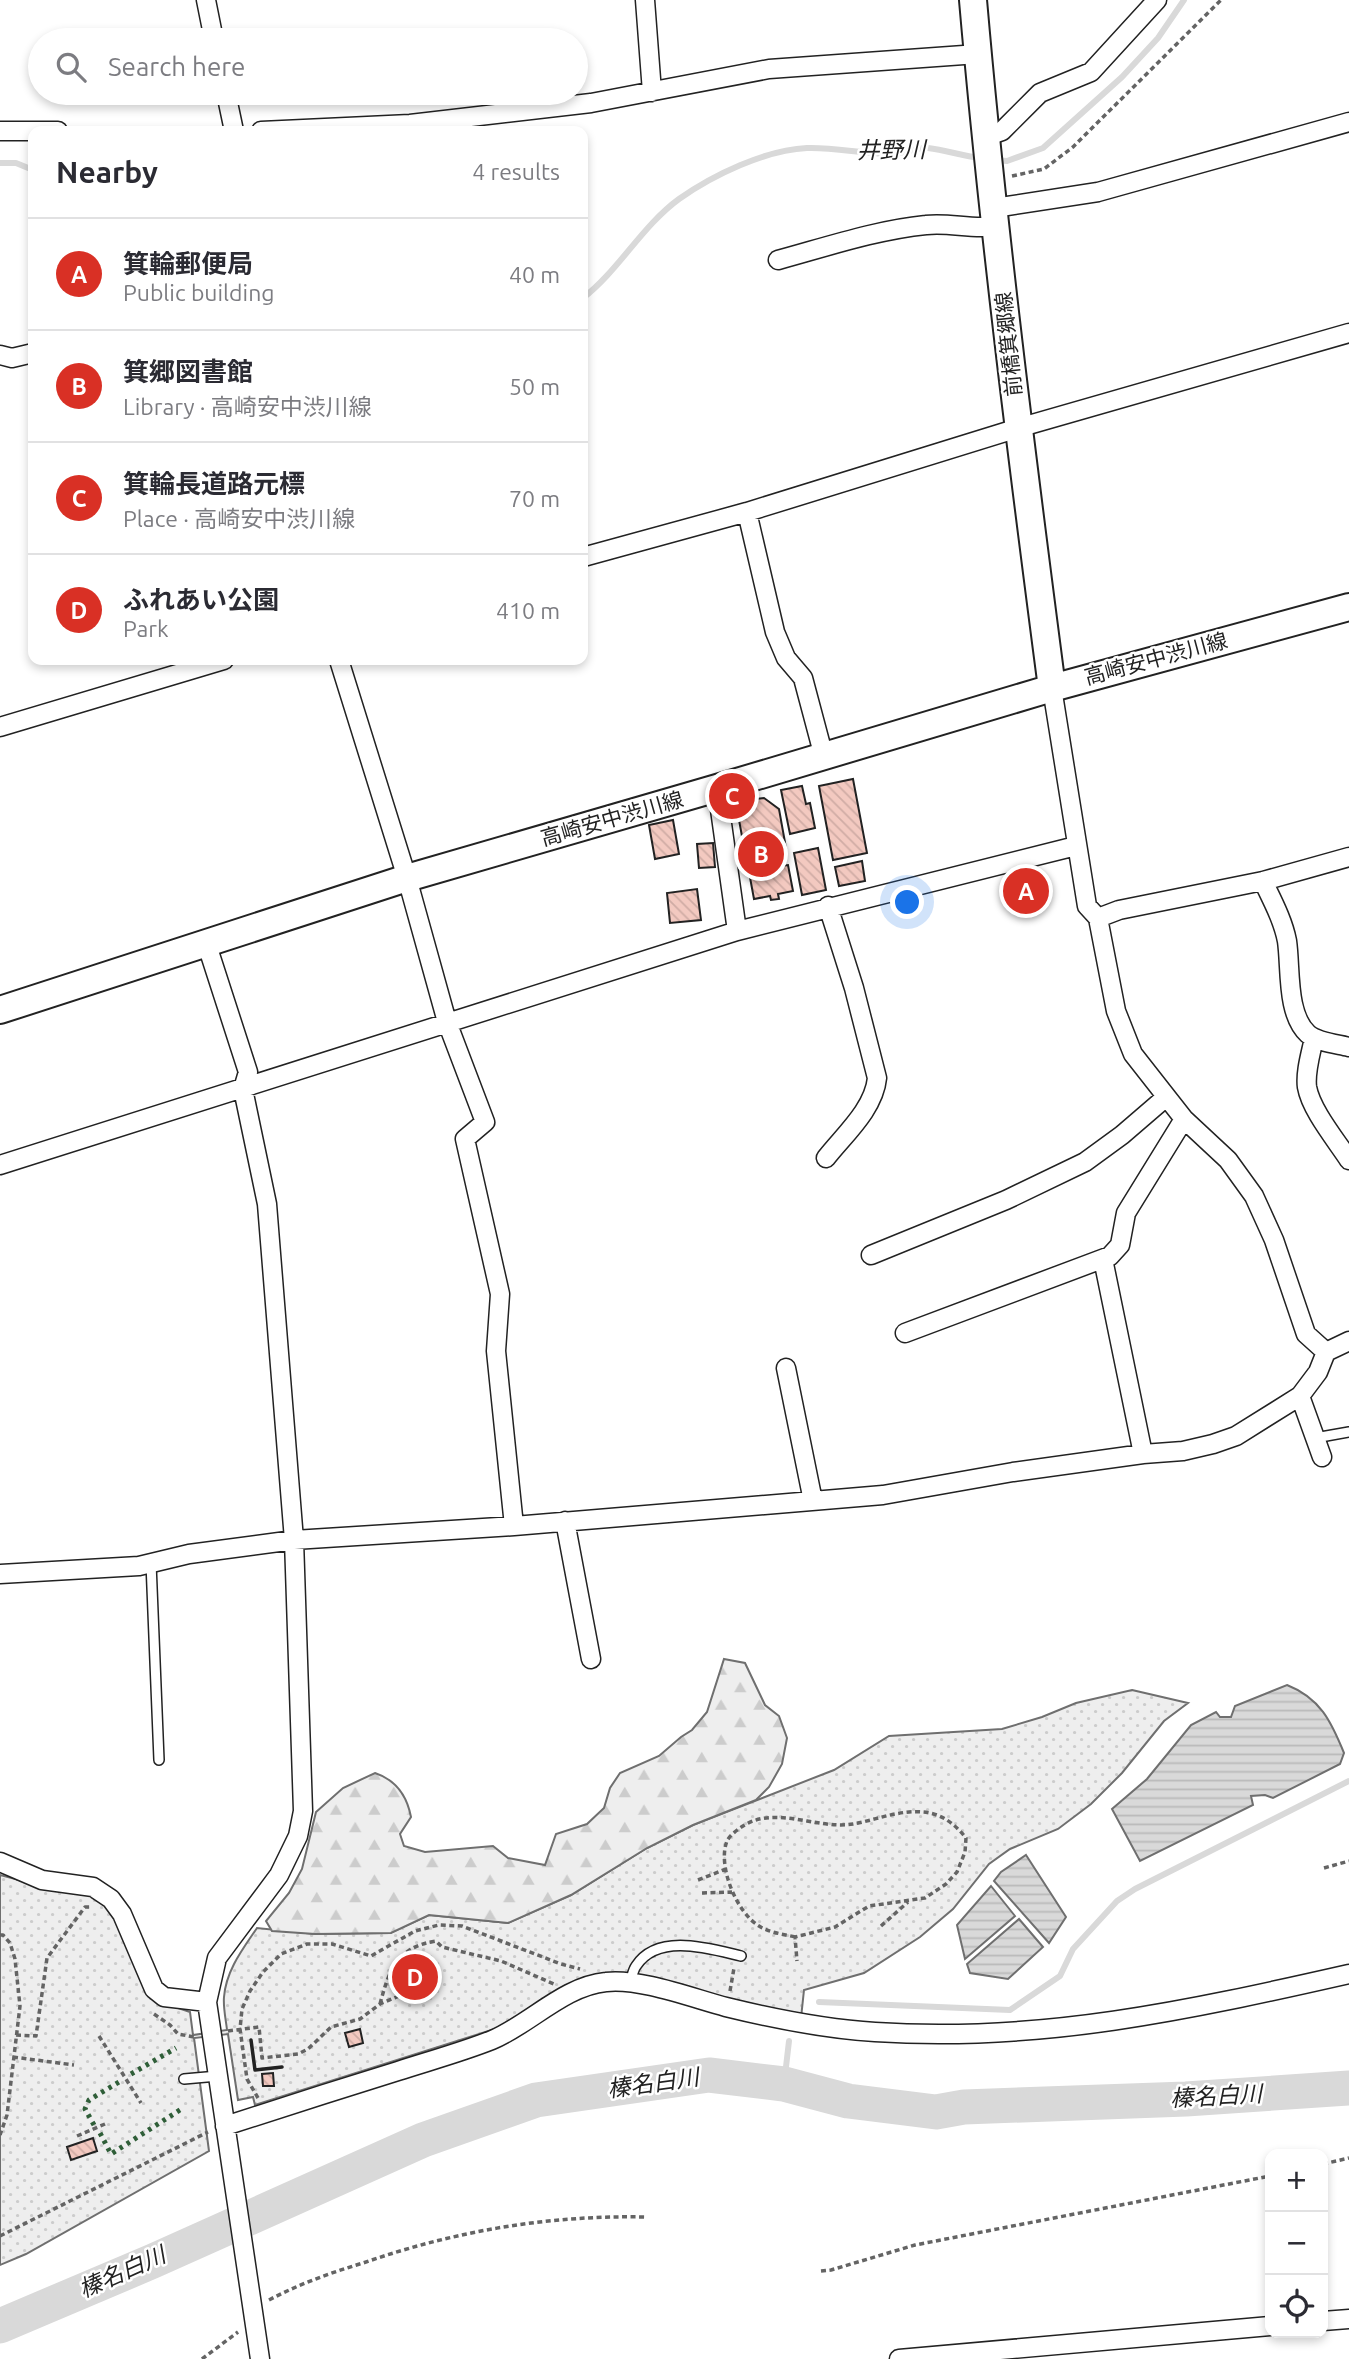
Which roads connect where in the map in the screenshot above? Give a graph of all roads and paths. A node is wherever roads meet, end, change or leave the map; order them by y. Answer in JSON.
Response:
{"nodes":[{"id":1,"x":206,"y":0,"type":"edge"},
{"id":2,"x":645,"y":0,"type":"edge"},
{"id":3,"x":973,"y":0,"type":"edge"},
{"id":4,"x":1157,"y":0,"type":"edge"},
{"id":5,"x":1222,"y":0,"type":"edge"},
{"id":6,"x":212,"y":28,"type":"edge"},
{"id":7,"x":978,"y":54,"type":"junction"},
{"id":8,"x":652,"y":92,"type":"junction"},
{"id":9,"x":588,"y":103,"type":"edge"},
{"id":10,"x":229,"y":105,"type":"edge"},
{"id":11,"x":574,"y":105,"type":"edge"},
{"id":12,"x":1349,"y":122,"type":"edge"},
{"id":13,"x":233,"y":126,"type":"edge"},
{"id":14,"x":367,"y":126,"type":"edge"},
{"id":15,"x":0,"y":131,"type":"edge"},
{"id":16,"x":28,"y":131,"type":"edge"},
{"id":17,"x":988,"y":159,"type":"junction"},
{"id":18,"x":995,"y":217,"type":"junction"},
{"id":19,"x":778,"y":260,"type":"dead end"},
{"id":20,"x":1349,"y":333,"type":"edge"},
{"id":21,"x":28,"y":354,"type":"edge"},
{"id":22,"x":0,"y":355,"type":"edge"},
{"id":23,"x":1018,"y":428,"type":"junction"},
{"id":24,"x":747,"y":512,"type":"junction"},
{"id":25,"x":588,"y":556,"type":"edge"},
{"id":26,"x":1349,"y":607,"type":"edge"},
{"id":27,"x":207,"y":665,"type":"edge"},
{"id":28,"x":342,"y":665,"type":"edge"},
{"id":29,"x":1052,"y":688,"type":"junction"},
{"id":30,"x":0,"y":727,"type":"edge"},
{"id":31,"x":824,"y":757,"type":"junction"},
{"id":32,"x":717,"y":788,"type":"junction"},
{"id":33,"x":1076,"y":846,"type":"junction"},
{"id":34,"x":1349,"y":857,"type":"edge"},
{"id":35,"x":407,"y":878,"type":"junction"},
{"id":36,"x":1263,"y":881,"type":"junction"},
{"id":37,"x":828,"y":906,"type":"junction"},
{"id":38,"x":1098,"y":918,"type":"junction"},
{"id":39,"x":737,"y":931,"type":"junction"},
{"id":40,"x":206,"y":943,"type":"junction"},
{"id":41,"x":0,"y":1010,"type":"edge"},
{"id":42,"x":447,"y":1021,"type":"junction"},
{"id":43,"x":1314,"y":1038,"type":"junction"},
{"id":44,"x":1349,"y":1046,"type":"edge"},
{"id":45,"x":243,"y":1089,"type":"junction"},
{"id":46,"x":1165,"y":1098,"type":"junction"},
{"id":47,"x":1184,"y":1119,"type":"junction"},
{"id":48,"x":826,"y":1158,"type":"dead end"},
{"id":49,"x":1349,"y":1160,"type":"edge"},
{"id":50,"x":0,"y":1166,"type":"edge"},
{"id":51,"x":871,"y":1255,"type":"dead end"},
{"id":52,"x":1103,"y":1259,"type":"junction"},
{"id":53,"x":905,"y":1333,"type":"dead end"},
{"id":54,"x":1349,"y":1341,"type":"edge"},
{"id":55,"x":1326,"y":1352,"type":"junction"},
{"id":56,"x":786,"y":1368,"type":"dead end"},
{"id":57,"x":1300,"y":1396,"type":"junction"},
{"id":58,"x":1349,"y":1432,"type":"edge"},
{"id":59,"x":1315,"y":1438,"type":"junction"},
{"id":60,"x":1143,"y":1454,"type":"junction"},
{"id":61,"x":1322,"y":1457,"type":"dead end"},
{"id":62,"x":813,"y":1501,"type":"junction"},
{"id":63,"x":565,"y":1521,"type":"junction"},
{"id":64,"x":514,"y":1525,"type":"junction"},
{"id":65,"x":294,"y":1541,"type":"junction"},
{"id":66,"x":151,"y":1563,"type":"junction"},
{"id":67,"x":0,"y":1574,"type":"edge"},
{"id":68,"x":591,"y":1660,"type":"dead end"},
{"id":69,"x":159,"y":1760,"type":"dead end"},
{"id":70,"x":1349,"y":1861,"type":"edge"},
{"id":71,"x":0,"y":1862,"type":"edge"},
{"id":72,"x":1324,"y":1868,"type":"dead end"},
{"id":73,"x":727,"y":1869,"type":"junction"},
{"id":74,"x":698,"y":1881,"type":"dead end"},
{"id":75,"x":732,"y":1892,"type":"junction"},
{"id":76,"x":702,"y":1893,"type":"dead end"},
{"id":77,"x":909,"y":1901,"type":"junction"},
{"id":78,"x":94,"y":1907,"type":"dead end"},
{"id":79,"x":881,"y":1926,"type":"dead end"},
{"id":80,"x":0,"y":1935,"type":"edge"},
{"id":81,"x":795,"y":1937,"type":"junction"},
{"id":82,"x":741,"y":1956,"type":"dead end"},
{"id":83,"x":797,"y":1961,"type":"dead end"},
{"id":84,"x":734,"y":1967,"type":"dead end"},
{"id":85,"x":1349,"y":1974,"type":"edge"},
{"id":86,"x":630,"y":1982,"type":"junction"},
{"id":87,"x":732,"y":1982,"type":"dead end"},
{"id":88,"x":598,"y":1983,"type":"junction"},
{"id":89,"x":565,"y":1990,"type":"dead end"},
{"id":90,"x":408,"y":1992,"type":"dead end"},
{"id":91,"x":207,"y":2002,"type":"junction"},
{"id":92,"x":380,"y":2004,"type":"junction"},
{"id":93,"x":240,"y":2029,"type":"junction"},
{"id":94,"x":222,"y":2032,"type":"dead end"},
{"id":95,"x":178,"y":2034,"type":"dead end"},
{"id":96,"x":16,"y":2035,"type":"junction"},
{"id":97,"x":99,"y":2036,"type":"dead end"},
{"id":98,"x":199,"y":2036,"type":"dead end"},
{"id":99,"x":13,"y":2057,"type":"junction"},
{"id":100,"x":74,"y":2065,"type":"dead end"},
{"id":101,"x":218,"y":2076,"type":"junction"},
{"id":102,"x":184,"y":2079,"type":"dead end"},
{"id":103,"x":259,"y":2100,"type":"dead end"},
{"id":104,"x":141,"y":2103,"type":"dead end"},
{"id":105,"x":105,"y":2124,"type":"dead end"},
{"id":106,"x":222,"y":2131,"type":"junction"},
{"id":107,"x":0,"y":2135,"type":"edge"},
{"id":108,"x":77,"y":2136,"type":"dead end"},
{"id":109,"x":1349,"y":2158,"type":"edge"},
{"id":110,"x":1328,"y":2163,"type":"edge"},
{"id":111,"x":1265,"y":2177,"type":"edge"},
{"id":112,"x":646,"y":2217,"type":"dead end"},
{"id":113,"x":0,"y":2236,"type":"edge"},
{"id":114,"x":821,"y":2271,"type":"dead end"},
{"id":115,"x":252,"y":2310,"type":"junction"},
{"id":116,"x":1349,"y":2319,"type":"edge"},
{"id":117,"x":1328,"y":2321,"type":"edge"},
{"id":118,"x":1265,"y":2326,"type":"edge"},
{"id":119,"x":202,"y":2359,"type":"edge"},
{"id":120,"x":260,"y":2359,"type":"edge"},
{"id":121,"x":899,"y":2359,"type":"edge"}],
"edges":[{"from":1,"to":6,"type":"street"},
{"from":2,"to":8,"type":"street"},
{"from":3,"to":7,"type":"main road","name":"前橋箕郷線"},
{"from":4,"to":17,"type":"street"},
{"from":5,"to":17,"type":"path"},
{"from":7,"to":8,"type":"street"},
{"from":7,"to":17,"type":"main road","name":"前橋箕郷線"},
{"from":8,"to":9,"type":"street"},
{"from":10,"to":13,"type":"street"},
{"from":11,"to":14,"type":"street"},
{"from":12,"to":18,"type":"street"},
{"from":15,"to":16,"type":"street"},
{"from":17,"to":18,"type":"main road","name":"前橋箕郷線"},
{"from":18,"to":19,"type":"street"},
{"from":18,"to":23,"type":"main road","name":"前橋箕郷線"},
{"from":20,"to":23,"type":"street"},
{"from":21,"to":22,"type":"street"},
{"from":23,"to":24,"type":"street"},
{"from":23,"to":29,"type":"main road","name":"前橋箕郷線"},
{"from":24,"to":25,"type":"street"},
{"from":24,"to":31,"type":"street"},
{"from":26,"to":29,"type":"main road","name":"高崎安中渋川線"},
{"from":27,"to":30,"type":"street"},
{"from":28,"to":35,"type":"street"},
{"from":29,"to":31,"type":"main road","name":"高崎安中渋川線"},
{"from":29,"to":33,"type":"street"},
{"from":31,"to":32,"type":"main road","name":"高崎安中渋川線"},
{"from":32,"to":35,"type":"main road","name":"高崎安中渋川線"},
{"from":32,"to":39,"type":"street"},
{"from":33,"to":37,"type":"street"},
{"from":33,"to":38,"type":"street"},
{"from":34,"to":36,"type":"street"},
{"from":35,"to":40,"type":"main road","name":"高崎安中渋川線"},
{"from":35,"to":42,"type":"street"},
{"from":36,"to":38,"type":"street"},
{"from":36,"to":43,"type":"street"},
{"from":37,"to":39,"type":"street"},
{"from":37,"to":48,"type":"street"},
{"from":38,"to":46,"type":"street"},
{"from":39,"to":42,"type":"street"},
{"from":40,"to":41,"type":"main road","name":"高崎安中渋川線"},
{"from":40,"to":45,"type":"street"},
{"from":42,"to":45,"type":"street"},
{"from":42,"to":64,"type":"street"},
{"from":43,"to":44,"type":"street"},
{"from":43,"to":49,"type":"street"},
{"from":45,"to":50,"type":"street"},
{"from":45,"to":65,"type":"street"},
{"from":46,"to":47,"type":"street"},
{"from":46,"to":51,"type":"street"},
{"from":47,"to":52,"type":"street"},
{"from":47,"to":55,"type":"street"},
{"from":52,"to":53,"type":"street"},
{"from":52,"to":60,"type":"street"},
{"from":54,"to":55,"type":"street"},
{"from":55,"to":57,"type":"street"},
{"from":56,"to":62,"type":"street"},
{"from":57,"to":59,"type":"street"},
{"from":57,"to":60,"type":"street"},
{"from":58,"to":59,"type":"lane"},
{"from":59,"to":61,"type":"street"},
{"from":60,"to":62,"type":"street"},
{"from":62,"to":63,"type":"street"},
{"from":63,"to":64,"type":"street"},
{"from":63,"to":68,"type":"street"},
{"from":64,"to":65,"type":"street"},
{"from":65,"to":66,"type":"street"},
{"from":65,"to":91,"type":"street"},
{"from":66,"to":67,"type":"street"},
{"from":66,"to":69,"type":"lane"},
{"from":70,"to":72,"type":"path"},
{"from":71,"to":91,"type":"street"},
{"from":73,"to":74,"type":"path"},
{"from":73,"to":75,"type":"path"},
{"from":73,"to":77,"type":"path"},
{"from":75,"to":76,"type":"path"},
{"from":75,"to":81,"type":"path"},
{"from":77,"to":79,"type":"path"},
{"from":77,"to":81,"type":"path"},
{"from":78,"to":96,"type":"path"},
{"from":80,"to":96,"type":"path"},
{"from":81,"to":83,"type":"path"},
{"from":82,"to":86,"type":"lane"},
{"from":84,"to":87,"type":"path"},
{"from":85,"to":86,"type":"street"},
{"from":86,"to":88,"type":"street"},
{"from":88,"to":93,"type":"path"},
{"from":88,"to":106,"type":"street"},
{"from":89,"to":92,"type":"path"},
{"from":90,"to":92,"type":"path"},
{"from":91,"to":101,"type":"street"},
{"from":92,"to":93,"type":"path"},
{"from":93,"to":94,"type":"path"},
{"from":93,"to":103,"type":"path"},
{"from":95,"to":98,"type":"path"},
{"from":96,"to":99,"type":"path"},
{"from":97,"to":104,"type":"path"},
{"from":99,"to":100,"type":"path"},
{"from":99,"to":107,"type":"path"},
{"from":101,"to":102,"type":"lane"},
{"from":101,"to":106,"type":"street"},
{"from":105,"to":108,"type":"path"},
{"from":106,"to":113,"type":"path"},
{"from":106,"to":115,"type":"street"},
{"from":109,"to":110,"type":"path"},
{"from":111,"to":114,"type":"path"},
{"from":112,"to":115,"type":"path"},
{"from":115,"to":119,"type":"path"},
{"from":115,"to":120,"type":"street"},
{"from":116,"to":117,"type":"street"},
{"from":118,"to":121,"type":"street"}]}
